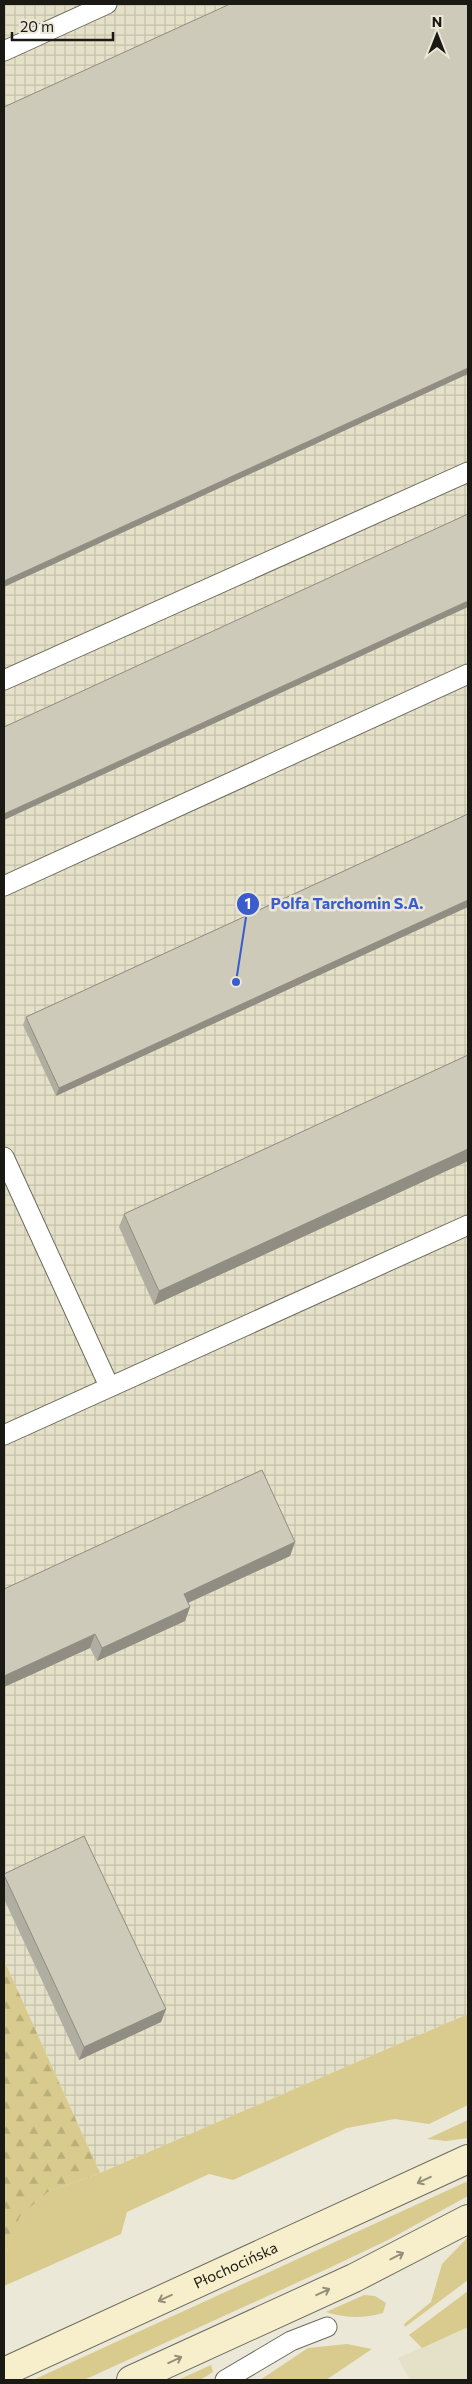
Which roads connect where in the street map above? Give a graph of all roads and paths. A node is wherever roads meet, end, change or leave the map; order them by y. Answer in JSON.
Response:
{"nodes":[{"id":1,"x":107,"y":4,"type":"edge"},
{"id":2,"x":4,"y":51,"type":"edge"},
{"id":3,"x":468,"y":472,"type":"edge"},
{"id":4,"x":468,"y":674,"type":"edge"},
{"id":5,"x":4,"y":680,"type":"edge"},
{"id":6,"x":4,"y":886,"type":"edge"},
{"id":7,"x":4,"y":1157,"type":"edge"},
{"id":8,"x":468,"y":1225,"type":"edge"},
{"id":9,"x":109,"y":1386,"type":"junction"},
{"id":10,"x":4,"y":1436,"type":"edge"},
{"id":11,"x":468,"y":2159,"type":"edge"},
{"id":12,"x":468,"y":2219,"type":"edge"},
{"id":13,"x":327,"y":2327,"type":"dead end"},
{"id":14,"x":4,"y":2372,"type":"edge"},
{"id":15,"x":131,"y":2380,"type":"edge"},
{"id":16,"x":225,"y":2380,"type":"edge"}],
"edges":[{"from":1,"to":2,"type":"lane"},
{"from":3,"to":5,"type":"lane"},
{"from":4,"to":6,"type":"lane"},
{"from":7,"to":9,"type":"lane"},
{"from":8,"to":9,"type":"lane"},
{"from":9,"to":10,"type":"lane"},
{"from":11,"to":14,"type":"main road","name":"Płochocińska","one_way":true},
{"from":15,"to":12,"type":"main road","one_way":true},
{"from":13,"to":16,"type":"lane"}]}
